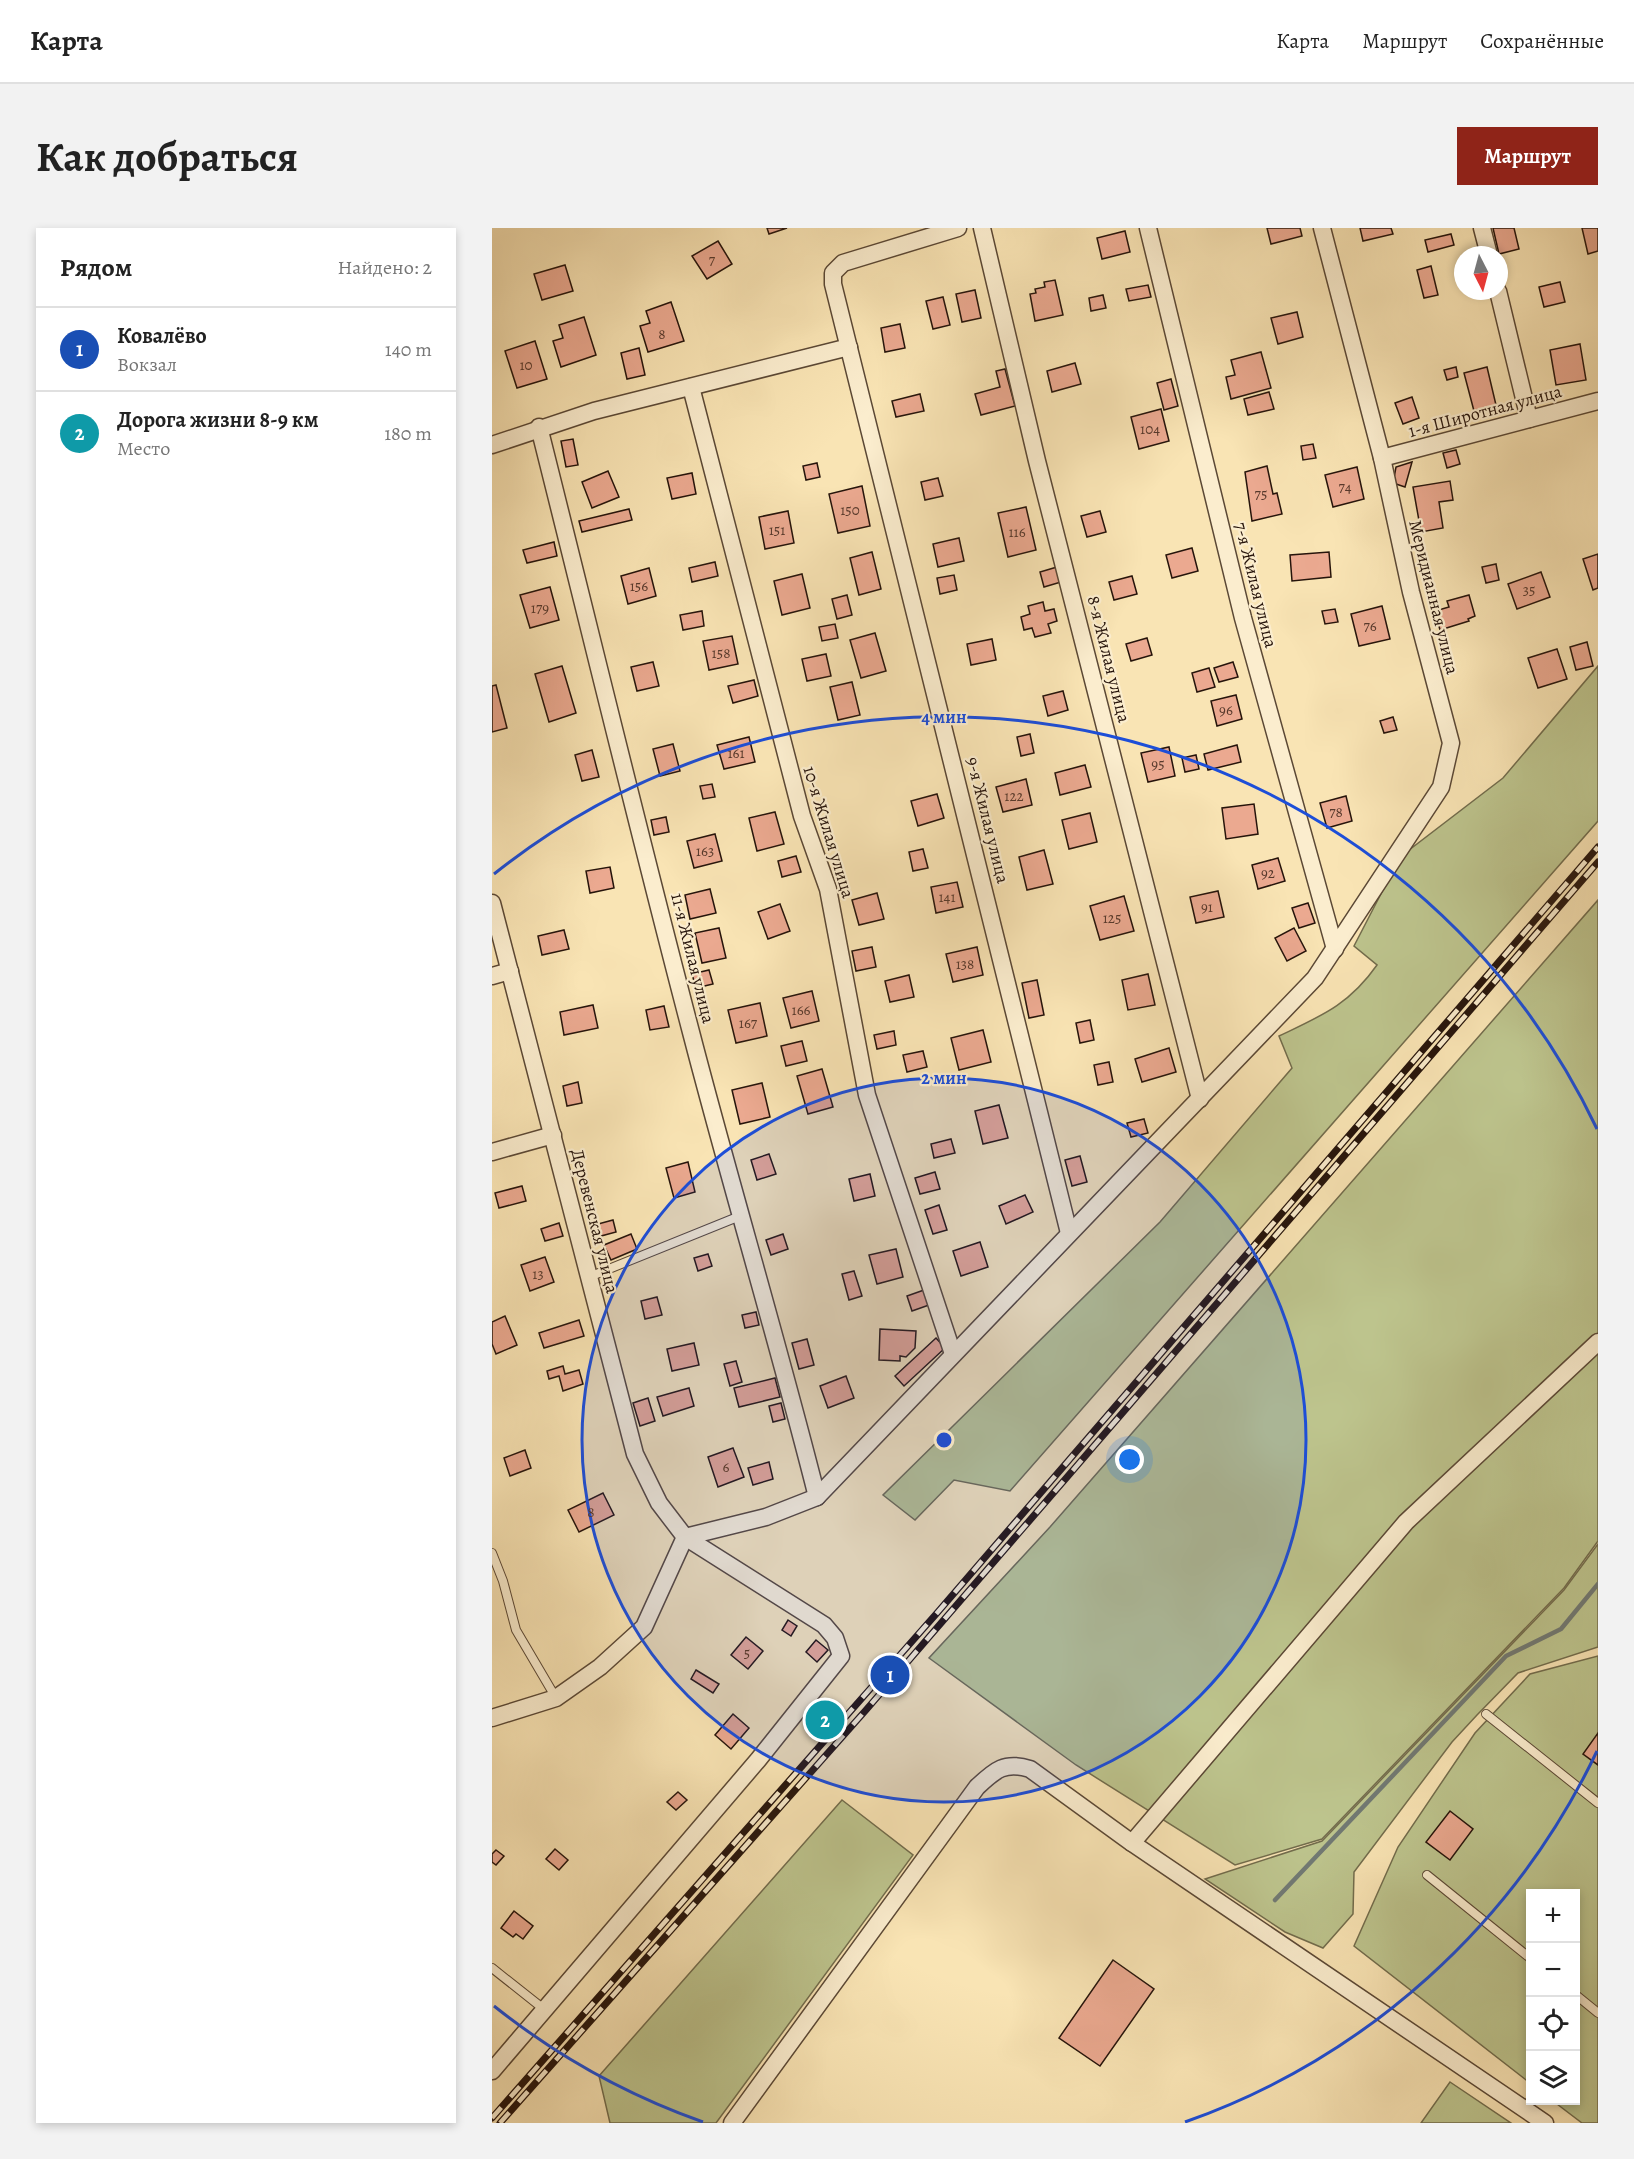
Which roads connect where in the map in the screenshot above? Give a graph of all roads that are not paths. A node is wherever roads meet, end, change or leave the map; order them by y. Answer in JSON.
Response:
{"nodes":[{"id":1,"x":958,"y":228,"type":"edge"},
{"id":2,"x":982,"y":228,"type":"edge"},
{"id":3,"x":1148,"y":228,"type":"edge"},
{"id":4,"x":1322,"y":228,"type":"edge"},
{"id":5,"x":1482,"y":228,"type":"edge"},
{"id":6,"x":1487,"y":246,"type":"edge"},
{"id":7,"x":1500,"y":300,"type":"edge"},
{"id":8,"x":849,"y":347,"type":"junction"},
{"id":9,"x":691,"y":387,"type":"junction"},
{"id":10,"x":1598,"y":401,"type":"edge"},
{"id":11,"x":1529,"y":419,"type":"junction"},
{"id":12,"x":539,"y":428,"type":"junction"},
{"id":13,"x":492,"y":445,"type":"edge"},
{"id":14,"x":1382,"y":458,"type":"junction"},
{"id":15,"x":492,"y":903,"type":"edge"},
{"id":16,"x":1335,"y":949,"type":"junction"},
{"id":17,"x":510,"y":971,"type":"junction"},
{"id":18,"x":492,"y":976,"type":"edge"},
{"id":19,"x":1200,"y":1099,"type":"junction"},
{"id":20,"x":553,"y":1135,"type":"junction"},
{"id":21,"x":492,"y":1152,"type":"edge"},
{"id":22,"x":741,"y":1216,"type":"junction"},
{"id":23,"x":1069,"y":1233,"type":"junction"},
{"id":24,"x":589,"y":1277,"type":"junction"},
{"id":25,"x":1598,"y":1342,"type":"edge"},
{"id":26,"x":953,"y":1354,"type":"junction"},
{"id":27,"x":817,"y":1497,"type":"junction"},
{"id":28,"x":685,"y":1537,"type":"junction"},
{"id":29,"x":492,"y":1553,"type":"edge"},
{"id":30,"x":556,"y":1698,"type":"junction"},
{"id":31,"x":1486,"y":1714,"type":"dead end"},
{"id":32,"x":492,"y":1718,"type":"edge"},
{"id":33,"x":1598,"y":1803,"type":"edge"},
{"id":34,"x":1132,"y":1842,"type":"junction"},
{"id":35,"x":1427,"y":1875,"type":"dead end"},
{"id":36,"x":1526,"y":1955,"type":"edge"},
{"id":37,"x":492,"y":1968,"type":"edge"},
{"id":38,"x":1578,"y":1997,"type":"edge"},
{"id":39,"x":545,"y":2010,"type":"junction"},
{"id":40,"x":1598,"y":2013,"type":"edge"},
{"id":41,"x":492,"y":2072,"type":"edge"},
{"id":42,"x":732,"y":2123,"type":"edge"},
{"id":43,"x":1545,"y":2123,"type":"edge"}],
"edges":[{"from":1,"to":8,"type":"street","name":"9-я Жилая улица"},
{"from":2,"to":19,"type":"street","name":"8-я Жилая улица"},
{"from":3,"to":16,"type":"street","name":"7-я Жилая улица"},
{"from":4,"to":14,"type":"street","name":"Меридианная улица"},
{"from":5,"to":6,"type":"street"},
{"from":7,"to":11,"type":"street"},
{"from":8,"to":9,"type":"street"},
{"from":8,"to":23,"type":"street","name":"9-я Жилая улица"},
{"from":9,"to":12,"type":"street"},
{"from":9,"to":26,"type":"street","name":"10-я Жилая улица"},
{"from":10,"to":11,"type":"street","name":"1-я Широтная улица"},
{"from":11,"to":14,"type":"street","name":"1-я Широтная улица"},
{"from":12,"to":13,"type":"street"},
{"from":12,"to":22,"type":"street","name":"11-я Жилая улица"},
{"from":14,"to":16,"type":"street","name":"Меридианная улица"},
{"from":15,"to":17,"type":"street","name":"Деревенская улица"},
{"from":16,"to":19,"type":"street","name":"Меридианная улица"},
{"from":17,"to":18,"type":"street"},
{"from":17,"to":20,"type":"street","name":"Деревенская улица"},
{"from":19,"to":23,"type":"street","name":"Меридианная улица"},
{"from":20,"to":21,"type":"street"},
{"from":20,"to":24,"type":"street","name":"Деревенская улица"},
{"from":22,"to":24,"type":"lane"},
{"from":22,"to":27,"type":"street","name":"11-я Жилая улица"},
{"from":23,"to":26,"type":"street","name":"Меридианная улица"},
{"from":24,"to":28,"type":"street","name":"Деревенская улица"},
{"from":25,"to":34,"type":"street"},
{"from":26,"to":27,"type":"street","name":"Меридианная улица"},
{"from":27,"to":28,"type":"street"},
{"from":28,"to":30,"type":"street"},
{"from":28,"to":39,"type":"street"},
{"from":29,"to":30,"type":"lane"},
{"from":30,"to":32,"type":"street"},
{"from":31,"to":33,"type":"lane"},
{"from":34,"to":42,"type":"street"},
{"from":34,"to":43,"type":"street"},
{"from":35,"to":36,"type":"lane"},
{"from":37,"to":39,"type":"lane"},
{"from":38,"to":40,"type":"lane"},
{"from":39,"to":41,"type":"street"}]}
